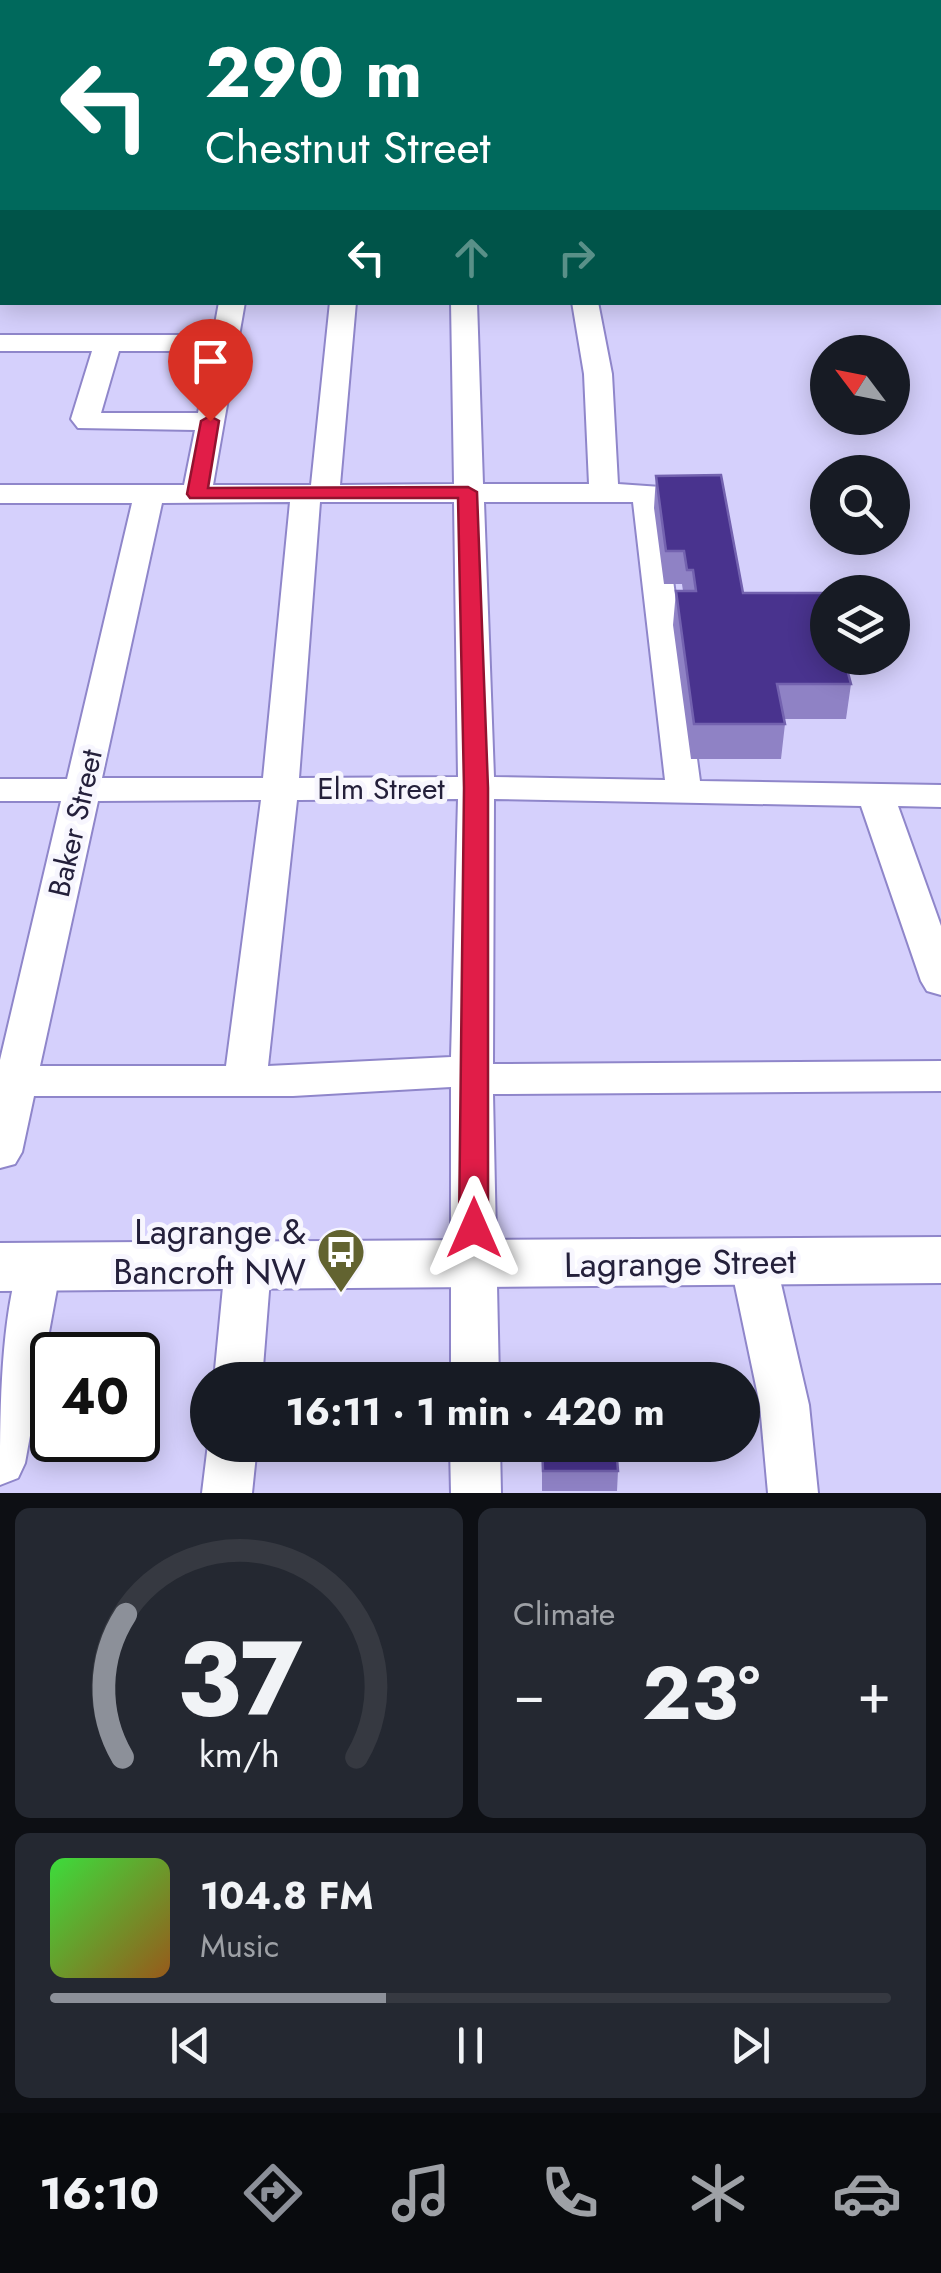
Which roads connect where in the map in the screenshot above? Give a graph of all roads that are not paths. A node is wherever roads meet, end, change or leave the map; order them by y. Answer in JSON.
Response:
{"nodes":[{"id":1,"x":231,"y":305,"type":"edge"},
{"id":2,"x":343,"y":305,"type":"edge"},
{"id":3,"x":464,"y":305,"type":"edge"},
{"id":4,"x":586,"y":305,"type":"edge"},
{"id":5,"x":0,"y":343,"type":"edge"},
{"id":6,"x":108,"y":343,"type":"junction"},
{"id":7,"x":224,"y":343,"type":"junction"},
{"id":8,"x":210,"y":421,"type":"junction"},
{"id":9,"x":468,"y":492,"type":"junction"},
{"id":10,"x":315,"y":493,"type":"junction"},
{"id":11,"x":604,"y":493,"type":"junction"},
{"id":12,"x":149,"y":494,"type":"junction"},
{"id":13,"x":197,"y":494,"type":"junction"},
{"id":14,"x":3,"y":503,"type":"edge"},
{"id":15,"x":476,"y":788,"type":"junction"},
{"id":16,"x":280,"y":789,"type":"junction"},
{"id":17,"x":0,"y":790,"type":"edge"},
{"id":18,"x":83,"y":790,"type":"junction"},
{"id":19,"x":684,"y":792,"type":"junction"},
{"id":20,"x":876,"y":796,"type":"junction"},
{"id":21,"x":941,"y":796,"type":"edge"},
{"id":22,"x":941,"y":980,"type":"edge"},
{"id":23,"x":473,"y":1075,"type":"junction"},
{"id":24,"x":941,"y":1076,"type":"edge"},
{"id":25,"x":8,"y":1081,"type":"edge"},
{"id":26,"x":244,"y":1082,"type":"junction"},
{"id":27,"x":0,"y":1152,"type":"edge"},
{"id":28,"x":941,"y":1260,"type":"edge"},
{"id":29,"x":753,"y":1262,"type":"junction"},
{"id":30,"x":248,"y":1266,"type":"junction"},
{"id":31,"x":474,"y":1266,"type":"junction"},
{"id":32,"x":19,"y":1267,"type":"edge"},
{"id":33,"x":240,"y":1362,"type":"edge"},
{"id":34,"x":475,"y":1362,"type":"edge"},
{"id":35,"x":0,"y":1458,"type":"edge"},
{"id":36,"x":231,"y":1462,"type":"edge"},
{"id":37,"x":475,"y":1462,"type":"edge"},
{"id":38,"x":228,"y":1493,"type":"edge"},
{"id":39,"x":476,"y":1493,"type":"edge"},
{"id":40,"x":793,"y":1493,"type":"edge"}],
"edges":[{"from":1,"to":7,"type":"street"},
{"from":2,"to":10,"type":"street"},
{"from":3,"to":9,"type":"street"},
{"from":4,"to":11,"type":"street"},
{"from":5,"to":6,"type":"street"},
{"from":6,"to":7,"type":"street"},
{"from":6,"to":8,"type":"street"},
{"from":7,"to":8,"type":"street"},
{"from":8,"to":13,"type":"street"},
{"from":9,"to":10,"type":"street"},
{"from":9,"to":11,"type":"street"},
{"from":9,"to":15,"type":"street"},
{"from":10,"to":13,"type":"street"},
{"from":10,"to":16,"type":"street"},
{"from":11,"to":19,"type":"street"},
{"from":12,"to":13,"type":"street"},
{"from":12,"to":14,"type":"street"},
{"from":12,"to":18,"type":"street","name":"Baker Street"},
{"from":15,"to":16,"type":"street","name":"Elm Street"},
{"from":15,"to":19,"type":"street","name":"Elm Street"},
{"from":15,"to":23,"type":"street"},
{"from":16,"to":18,"type":"street","name":"Elm Street"},
{"from":16,"to":26,"type":"street"},
{"from":17,"to":18,"type":"street","name":"Elm Street"},
{"from":18,"to":25,"type":"street","name":"Baker Street"},
{"from":19,"to":20,"type":"street","name":"Elm Street"},
{"from":20,"to":21,"type":"street","name":"Elm Street"},
{"from":20,"to":22,"type":"street"},
{"from":23,"to":24,"type":"street"},
{"from":23,"to":26,"type":"street"},
{"from":23,"to":31,"type":"street"},
{"from":25,"to":26,"type":"street"},
{"from":25,"to":27,"type":"street","name":"Baker Street"},
{"from":28,"to":29,"type":"main road","name":"Lagrange Street"},
{"from":29,"to":31,"type":"main road","name":"Lagrange Street"},
{"from":29,"to":40,"type":"street"},
{"from":30,"to":31,"type":"main road","name":"Lagrange Street"},
{"from":30,"to":32,"type":"main road","name":"Lagrange Street"},
{"from":30,"to":33,"type":"street"},
{"from":31,"to":34,"type":"street"},
{"from":32,"to":35,"type":"street"},
{"from":36,"to":38,"type":"street"},
{"from":37,"to":39,"type":"street"}]}
